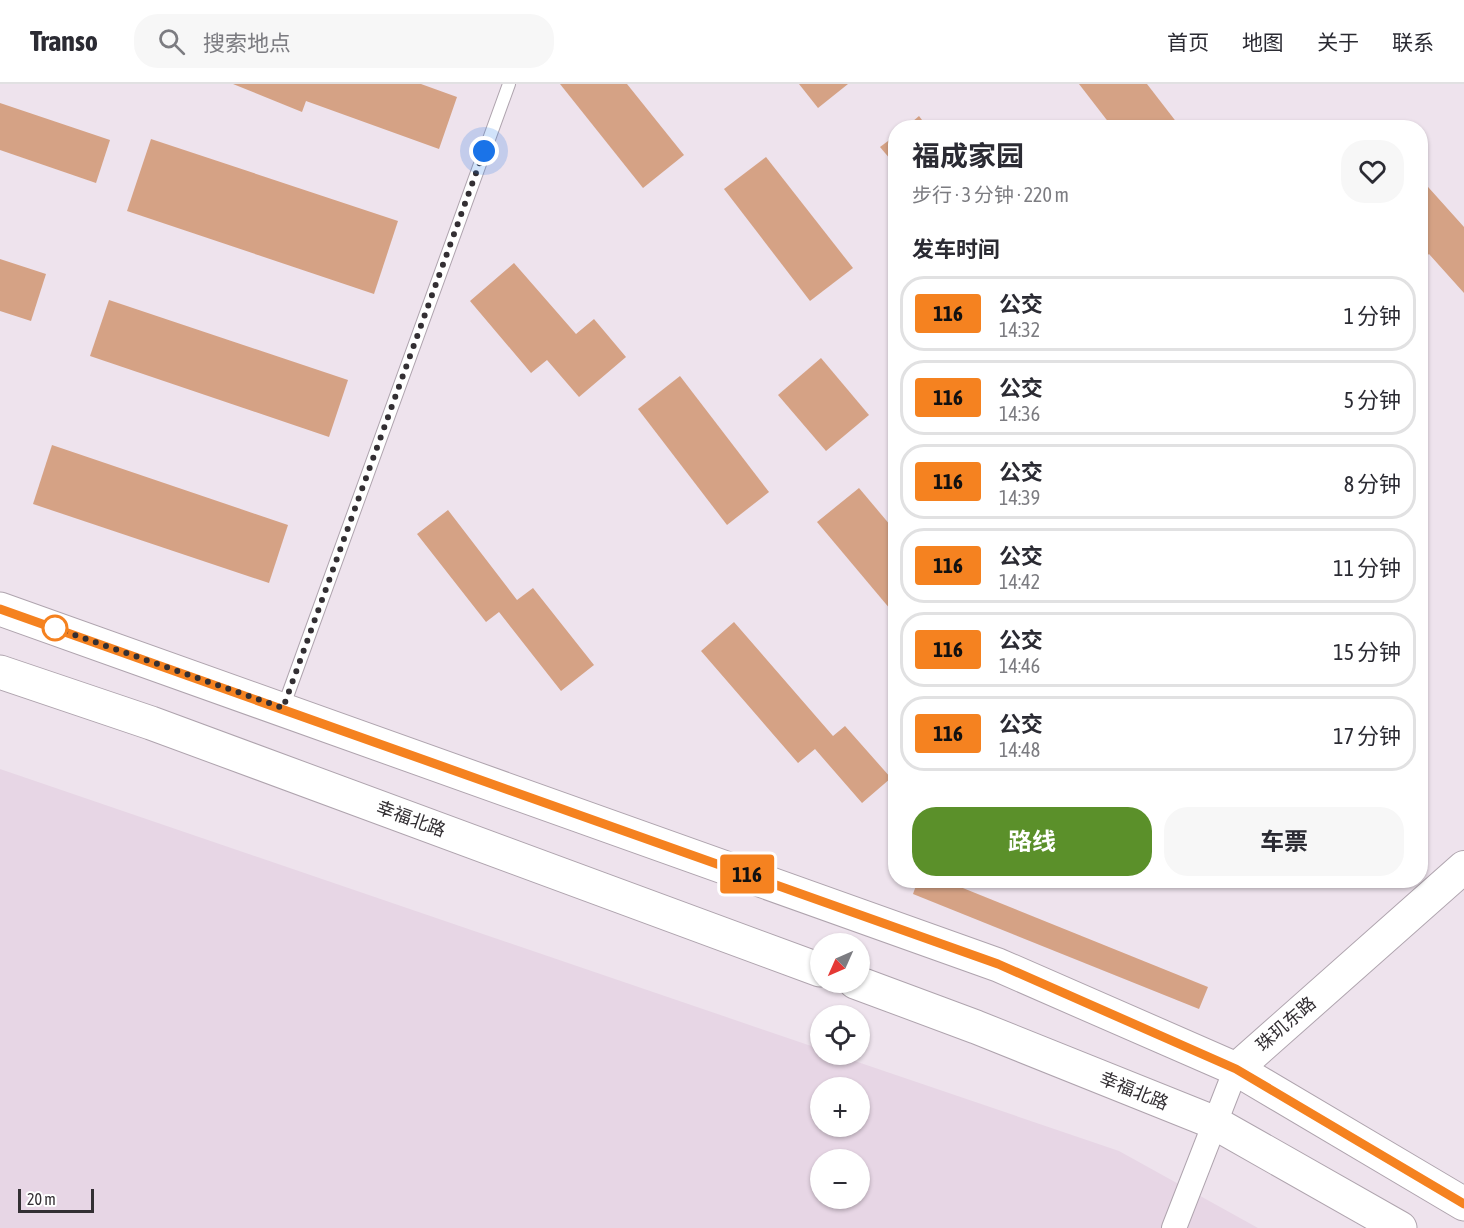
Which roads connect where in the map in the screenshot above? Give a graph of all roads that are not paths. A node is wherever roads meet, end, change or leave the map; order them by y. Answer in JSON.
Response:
{"nodes":[{"id":1,"x":508,"y":84,"type":"edge"},
{"id":2,"x":0,"y":609,"type":"edge"},
{"id":3,"x":0,"y":672,"type":"edge"},
{"id":4,"x":283,"y":708,"type":"junction"},
{"id":5,"x":1464,"y":867,"type":"edge"},
{"id":6,"x":810,"y":966,"type":"edge"},
{"id":7,"x":870,"y":988,"type":"edge"},
{"id":8,"x":1236,"y":1069,"type":"junction"},
{"id":9,"x":1213,"y":1122,"type":"junction"},
{"id":10,"x":1464,"y":1204,"type":"edge"},
{"id":11,"x":1174,"y":1228,"type":"edge"},
{"id":12,"x":1400,"y":1228,"type":"edge"}],
"edges":[{"from":1,"to":4,"type":"lane"},
{"from":2,"to":4,"type":"main road"},
{"from":3,"to":6,"type":"main road","name":"幸福北路"},
{"from":4,"to":8,"type":"main road"},
{"from":5,"to":8,"type":"street","name":"珠玑东路"},
{"from":7,"to":9,"type":"main road","name":"幸福北路"},
{"from":8,"to":9,"type":"street","name":"珠玑东路"},
{"from":8,"to":10,"type":"main road"},
{"from":9,"to":11,"type":"street","name":"珠玑东路"},
{"from":9,"to":12,"type":"main road","name":"幸福北路"}]}
